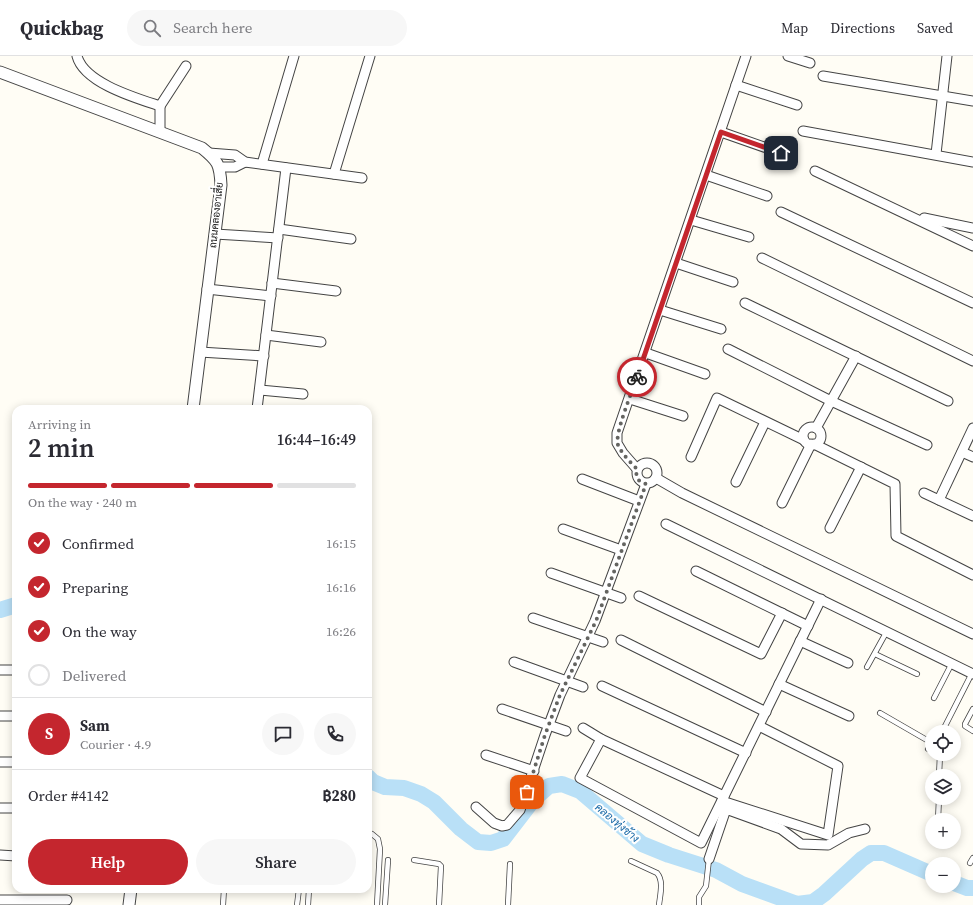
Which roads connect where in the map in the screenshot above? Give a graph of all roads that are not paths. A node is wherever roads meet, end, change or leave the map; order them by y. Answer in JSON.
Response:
{"nodes":[{"id":1,"x":77,"y":56,"type":"edge"},
{"id":2,"x":294,"y":56,"type":"edge"},
{"id":3,"x":370,"y":56,"type":"edge"},
{"id":4,"x":746,"y":56,"type":"edge"},
{"id":5,"x":788,"y":56,"type":"edge"},
{"id":6,"x":947,"y":56,"type":"edge"},
{"id":7,"x":810,"y":63,"type":"dead end"},
{"id":8,"x":186,"y":66,"type":"dead end"},
{"id":9,"x":0,"y":72,"type":"edge"},
{"id":10,"x":823,"y":76,"type":"dead end"},
{"id":11,"x":736,"y":85,"type":"junction"},
{"id":12,"x":942,"y":95,"type":"junction"},
{"id":13,"x":973,"y":100,"type":"edge"},
{"id":14,"x":797,"y":105,"type":"dead end"},
{"id":15,"x":160,"y":106,"type":"junction"},
{"id":16,"x":803,"y":131,"type":"dead end"},
{"id":17,"x":160,"y":132,"type":"junction"},
{"id":18,"x":721,"y":132,"type":"junction"},
{"id":19,"x":209,"y":153,"type":"junction"},
{"id":20,"x":781,"y":153,"type":"dead end"},
{"id":21,"x":936,"y":154,"type":"junction"},
{"id":22,"x":245,"y":162,"type":"junction"},
{"id":23,"x":973,"y":162,"type":"edge"},
{"id":24,"x":262,"y":164,"type":"junction"},
{"id":25,"x":219,"y":167,"type":"junction"},
{"id":26,"x":286,"y":168,"type":"junction"},
{"id":27,"x":815,"y":171,"type":"dead end"},
{"id":28,"x":334,"y":174,"type":"junction"},
{"id":29,"x":706,"y":175,"type":"junction"},
{"id":30,"x":362,"y":178,"type":"dead end"},
{"id":31,"x":767,"y":196,"type":"dead end"},
{"id":32,"x":781,"y":212,"type":"dead end"},
{"id":33,"x":908,"y":215,"type":"junction"},
{"id":34,"x":691,"y":220,"type":"junction"},
{"id":35,"x":973,"y":228,"type":"edge"},
{"id":36,"x":278,"y":233,"type":"junction"},
{"id":37,"x":215,"y":234,"type":"junction"},
{"id":38,"x":749,"y":237,"type":"dead end"},
{"id":39,"x":351,"y":239,"type":"dead end"},
{"id":40,"x":973,"y":246,"type":"edge"},
{"id":41,"x":762,"y":258,"type":"dead end"},
{"id":42,"x":676,"y":263,"type":"junction"},
{"id":43,"x":733,"y":282,"type":"dead end"},
{"id":44,"x":272,"y":283,"type":"junction"},
{"id":45,"x":207,"y":289,"type":"junction"},
{"id":46,"x":336,"y":291,"type":"dead end"},
{"id":47,"x":271,"y":296,"type":"junction"},
{"id":48,"x":745,"y":302,"type":"dead end"},
{"id":49,"x":973,"y":303,"type":"edge"},
{"id":50,"x":660,"y":310,"type":"junction"},
{"id":51,"x":721,"y":330,"type":"dead end"},
{"id":52,"x":266,"y":335,"type":"junction"},
{"id":53,"x":321,"y":342,"type":"dead end"},
{"id":54,"x":728,"y":348,"type":"dead end"},
{"id":55,"x":200,"y":352,"type":"junction"},
{"id":56,"x":646,"y":353,"type":"junction"},
{"id":57,"x":264,"y":356,"type":"junction"},
{"id":58,"x":856,"y":356,"type":"junction"},
{"id":59,"x":973,"y":361,"type":"edge"},
{"id":60,"x":705,"y":374,"type":"dead end"},
{"id":61,"x":260,"y":390,"type":"junction"},
{"id":62,"x":303,"y":394,"type":"dead end"},
{"id":63,"x":630,"y":399,"type":"junction"},
{"id":64,"x":831,"y":401,"type":"junction"},
{"id":65,"x":948,"y":401,"type":"dead end"},
{"id":66,"x":193,"y":405,"type":"edge"},
{"id":67,"x":258,"y":405,"type":"edge"},
{"id":68,"x":683,"y":416,"type":"dead end"},
{"id":69,"x":765,"y":422,"type":"junction"},
{"id":70,"x":816,"y":428,"type":"junction"},
{"id":71,"x":973,"y":428,"type":"edge"},
{"id":72,"x":809,"y":443,"type":"junction"},
{"id":73,"x":927,"y":445,"type":"dead end"},
{"id":74,"x":962,"y":452,"type":"junction"},
{"id":75,"x":691,"y":457,"type":"dead end"},
{"id":76,"x":973,"y":458,"type":"edge"},
{"id":77,"x":861,"y":467,"type":"junction"},
{"id":78,"x":637,"y":469,"type":"junction"},
{"id":79,"x":656,"y":478,"type":"junction"},
{"id":80,"x":582,"y":479,"type":"dead end"},
{"id":81,"x":736,"y":482,"type":"dead end"},
{"id":82,"x":646,"y":484,"type":"junction"},
{"id":83,"x":924,"y":493,"type":"dead end"},
{"id":84,"x":939,"y":500,"type":"junction"},
{"id":85,"x":639,"y":501,"type":"junction"},
{"id":86,"x":782,"y":503,"type":"dead end"},
{"id":87,"x":973,"y":516,"type":"edge"},
{"id":88,"x":666,"y":524,"type":"dead end"},
{"id":89,"x":830,"y":528,"type":"dead end"},
{"id":90,"x":563,"y":529,"type":"dead end"},
{"id":91,"x":621,"y":550,"type":"junction"},
{"id":92,"x":696,"y":571,"type":"dead end"},
{"id":93,"x":551,"y":573,"type":"dead end"},
{"id":94,"x":973,"y":575,"type":"edge"},
{"id":95,"x":606,"y":592,"type":"junction"},
{"id":96,"x":639,"y":596,"type":"dead end"},
{"id":97,"x":621,"y":598,"type":"dead end"},
{"id":98,"x":821,"y":599,"type":"junction"},
{"id":99,"x":782,"y":613,"type":"junction"},
{"id":100,"x":533,"y":618,"type":"dead end"},
{"id":101,"x":808,"y":626,"type":"junction"},
{"id":102,"x":887,"y":631,"type":"junction"},
{"id":103,"x":973,"y":634,"type":"edge"},
{"id":104,"x":588,"y":637,"type":"junction"},
{"id":105,"x":621,"y":640,"type":"dead end"},
{"id":106,"x":800,"y":641,"type":"junction"},
{"id":107,"x":604,"y":642,"type":"dead end"},
{"id":108,"x":875,"y":654,"type":"junction"},
{"id":109,"x":514,"y":662,"type":"dead end"},
{"id":110,"x":848,"y":663,"type":"dead end"},
{"id":111,"x":952,"y":663,"type":"junction"},
{"id":112,"x":867,"y":668,"type":"dead end"},
{"id":113,"x":0,"y":670,"type":"edge"},
{"id":114,"x":12,"y":670,"type":"edge"},
{"id":115,"x":972,"y":673,"type":"edge"},
{"id":116,"x":917,"y":674,"type":"dead end"},
{"id":117,"x":567,"y":681,"type":"junction"},
{"id":118,"x":779,"y":684,"type":"junction"},
{"id":119,"x":602,"y":686,"type":"dead end"},
{"id":120,"x":583,"y":687,"type":"dead end"},
{"id":121,"x":934,"y":698,"type":"dead end"},
{"id":122,"x":502,"y":709,"type":"dead end"},
{"id":123,"x":973,"y":709,"type":"edge"},
{"id":124,"x":766,"y":712,"type":"junction"},
{"id":125,"x":880,"y":713,"type":"dead end"},
{"id":126,"x":0,"y":716,"type":"edge"},
{"id":127,"x":12,"y":716,"type":"edge"},
{"id":128,"x":849,"y":716,"type":"dead end"},
{"id":129,"x":549,"y":725,"type":"junction"},
{"id":130,"x":946,"y":725,"type":"edge"},
{"id":131,"x":758,"y":726,"type":"junction"},
{"id":132,"x":583,"y":728,"type":"dead end"},
{"id":133,"x":566,"y":731,"type":"dead end"},
{"id":134,"x":973,"y":731,"type":"edge"},
{"id":135,"x":601,"y":739,"type":"junction"},
{"id":136,"x":925,"y":740,"type":"edge"},
{"id":137,"x":746,"y":753,"type":"junction"},
{"id":138,"x":486,"y":755,"type":"dead end"},
{"id":139,"x":0,"y":762,"type":"edge"},
{"id":140,"x":12,"y":762,"type":"edge"},
{"id":141,"x":534,"y":771,"type":"junction"},
{"id":142,"x":723,"y":799,"type":"junction"},
{"id":143,"x":476,"y":807,"type":"dead end"},
{"id":144,"x":0,"y":808,"type":"edge"},
{"id":145,"x":12,"y":808,"type":"edge"},
{"id":146,"x":865,"y":829,"type":"dead end"},
{"id":147,"x":372,"y":834,"type":"dead end"},
{"id":148,"x":0,"y":856,"type":"edge"},
{"id":149,"x":12,"y":856,"type":"edge"},
{"id":150,"x":973,"y":858,"type":"edge"},
{"id":151,"x":709,"y":859,"type":"joint"},
{"id":152,"x":388,"y":860,"type":"dead end"},
{"id":153,"x":414,"y":860,"type":"dead end"},
{"id":154,"x":631,"y":861,"type":"dead end"},
{"id":155,"x":970,"y":863,"type":"dead end"},
{"id":156,"x":510,"y":864,"type":"dead end"},
{"id":157,"x":130,"y":893,"type":"edge"},
{"id":158,"x":224,"y":893,"type":"edge"},
{"id":159,"x":298,"y":893,"type":"edge"},
{"id":160,"x":309,"y":893,"type":"edge"},
{"id":161,"x":0,"y":900,"type":"edge"},
{"id":162,"x":67,"y":900,"type":"dead end"},
{"id":163,"x":129,"y":905,"type":"edge"},
{"id":164,"x":223,"y":905,"type":"edge"},
{"id":165,"x":297,"y":905,"type":"edge"},
{"id":166,"x":308,"y":905,"type":"edge"},
{"id":167,"x":377,"y":905,"type":"edge"},
{"id":168,"x":385,"y":905,"type":"edge"},
{"id":169,"x":439,"y":905,"type":"edge"},
{"id":170,"x":508,"y":905,"type":"edge"},
{"id":171,"x":659,"y":905,"type":"edge"},
{"id":172,"x":699,"y":905,"type":"edge"}],
"edges":[{"from":1,"to":15,"type":"street"},
{"from":2,"to":24,"type":"street"},
{"from":3,"to":28,"type":"street"},
{"from":4,"to":11,"type":"street"},
{"from":5,"to":7,"type":"street"},
{"from":6,"to":12,"type":"street"},
{"from":8,"to":15,"type":"street"},
{"from":9,"to":17,"type":"street","name":"ถนนคลองอาเสี่ย"},
{"from":10,"to":12,"type":"street"},
{"from":11,"to":14,"type":"street"},
{"from":11,"to":18,"type":"street"},
{"from":12,"to":13,"type":"street"},
{"from":12,"to":21,"type":"street"},
{"from":15,"to":17,"type":"street"},
{"from":16,"to":21,"type":"street"},
{"from":17,"to":19,"type":"street","name":"ถนนคลองอาเสี่ย"},
{"from":18,"to":20,"type":"street"},
{"from":18,"to":29,"type":"street"},
{"from":19,"to":22,"type":"street"},
{"from":19,"to":25,"type":"street","name":"ถนนคลองอาเสี่ย"},
{"from":21,"to":23,"type":"street"},
{"from":22,"to":24,"type":"street"},
{"from":22,"to":25,"type":"street"},
{"from":24,"to":26,"type":"street"},
{"from":25,"to":37,"type":"street","name":"ถนนคลองอาเสี่ย"},
{"from":26,"to":28,"type":"street"},
{"from":26,"to":36,"type":"street"},
{"from":27,"to":33,"type":"street"},
{"from":28,"to":30,"type":"street"},
{"from":29,"to":31,"type":"street"},
{"from":29,"to":34,"type":"street"},
{"from":32,"to":49,"type":"street"},
{"from":33,"to":35,"type":"street"},
{"from":33,"to":40,"type":"street"},
{"from":34,"to":38,"type":"street"},
{"from":34,"to":42,"type":"street"},
{"from":36,"to":37,"type":"street"},
{"from":36,"to":39,"type":"street"},
{"from":36,"to":44,"type":"street"},
{"from":37,"to":45,"type":"street","name":"ถนนคลองอาเสี่ย"},
{"from":41,"to":59,"type":"street"},
{"from":42,"to":43,"type":"street"},
{"from":42,"to":50,"type":"street"},
{"from":44,"to":46,"type":"street"},
{"from":44,"to":47,"type":"street"},
{"from":45,"to":47,"type":"street"},
{"from":45,"to":55,"type":"street","name":"ถนนคลองอาเสี่ย"},
{"from":47,"to":52,"type":"street"},
{"from":48,"to":58,"type":"street"},
{"from":50,"to":51,"type":"street"},
{"from":50,"to":56,"type":"street"},
{"from":52,"to":53,"type":"street"},
{"from":52,"to":57,"type":"street"},
{"from":54,"to":64,"type":"street"},
{"from":55,"to":57,"type":"street"},
{"from":55,"to":66,"type":"street","name":"ถนนคลองอาเสี่ย"},
{"from":56,"to":60,"type":"street"},
{"from":56,"to":63,"type":"street"},
{"from":57,"to":61,"type":"street"},
{"from":58,"to":64,"type":"street"},
{"from":58,"to":65,"type":"street"},
{"from":61,"to":62,"type":"street"},
{"from":61,"to":67,"type":"street"},
{"from":63,"to":68,"type":"street"},
{"from":63,"to":78,"type":"street"},
{"from":64,"to":70,"type":"street"},
{"from":64,"to":73,"type":"street"},
{"from":69,"to":72,"type":"street"},
{"from":69,"to":75,"type":"street"},
{"from":69,"to":81,"type":"street"},
{"from":70,"to":72,"type":"street"},
{"from":70,"to":72,"type":"street"},
{"from":71,"to":74,"type":"street"},
{"from":72,"to":77,"type":"street"},
{"from":72,"to":86,"type":"street"},
{"from":74,"to":76,"type":"street"},
{"from":74,"to":84,"type":"street"},
{"from":77,"to":89,"type":"street"},
{"from":77,"to":94,"type":"street"},
{"from":78,"to":79,"type":"street"},
{"from":78,"to":82,"type":"street"},
{"from":79,"to":82,"type":"street"},
{"from":79,"to":103,"type":"street"},
{"from":80,"to":85,"type":"street"},
{"from":82,"to":85,"type":"street"},
{"from":83,"to":84,"type":"street"},
{"from":84,"to":87,"type":"street"},
{"from":85,"to":91,"type":"street"},
{"from":88,"to":98,"type":"street"},
{"from":90,"to":91,"type":"street"},
{"from":91,"to":95,"type":"street"},
{"from":92,"to":99,"type":"street"},
{"from":93,"to":95,"type":"street"},
{"from":95,"to":97,"type":"street"},
{"from":95,"to":104,"type":"street"},
{"from":96,"to":99,"type":"street"},
{"from":98,"to":101,"type":"street"},
{"from":98,"to":102,"type":"street"},
{"from":99,"to":101,"type":"street"},
{"from":100,"to":104,"type":"street"},
{"from":101,"to":106,"type":"street"},
{"from":102,"to":108,"type":"lane"},
{"from":102,"to":111,"type":"street"},
{"from":104,"to":107,"type":"street"},
{"from":104,"to":117,"type":"street"},
{"from":105,"to":124,"type":"street"},
{"from":106,"to":110,"type":"street"},
{"from":106,"to":118,"type":"street"},
{"from":108,"to":112,"type":"lane"},
{"from":108,"to":116,"type":"lane"},
{"from":109,"to":117,"type":"street"},
{"from":111,"to":115,"type":"street"},
{"from":111,"to":121,"type":"lane"},
{"from":113,"to":114,"type":"street"},
{"from":115,"to":130,"type":"lane"},
{"from":117,"to":120,"type":"street"},
{"from":117,"to":129,"type":"street"},
{"from":118,"to":124,"type":"street"},
{"from":118,"to":128,"type":"street"},
{"from":119,"to":137,"type":"street"},
{"from":122,"to":129,"type":"street"},
{"from":123,"to":134,"type":"lane"},
{"from":124,"to":131,"type":"street"},
{"from":125,"to":136,"type":"lane"},
{"from":126,"to":127,"type":"street"},
{"from":129,"to":133,"type":"street"},
{"from":129,"to":141,"type":"street"},
{"from":131,"to":137,"type":"street"},
{"from":131,"to":142,"type":"street"},
{"from":132,"to":135,"type":"street"},
{"from":135,"to":142,"type":"street"},
{"from":135,"to":142,"type":"street"},
{"from":137,"to":142,"type":"street"},
{"from":138,"to":141,"type":"street"},
{"from":139,"to":140,"type":"street"},
{"from":141,"to":143,"type":"street"},
{"from":144,"to":145,"type":"street"},
{"from":146,"to":151,"type":"street"},
{"from":147,"to":167,"type":"lane"},
{"from":148,"to":149,"type":"street"},
{"from":150,"to":155,"type":"lane"},
{"from":151,"to":172,"type":"lane"},
{"from":152,"to":168,"type":"lane"},
{"from":153,"to":169,"type":"lane"},
{"from":154,"to":171,"type":"lane"},
{"from":156,"to":170,"type":"lane"},
{"from":157,"to":163,"type":"street"},
{"from":158,"to":164,"type":"lane"},
{"from":159,"to":165,"type":"lane"},
{"from":160,"to":166,"type":"lane"},
{"from":161,"to":162,"type":"street"}]}
